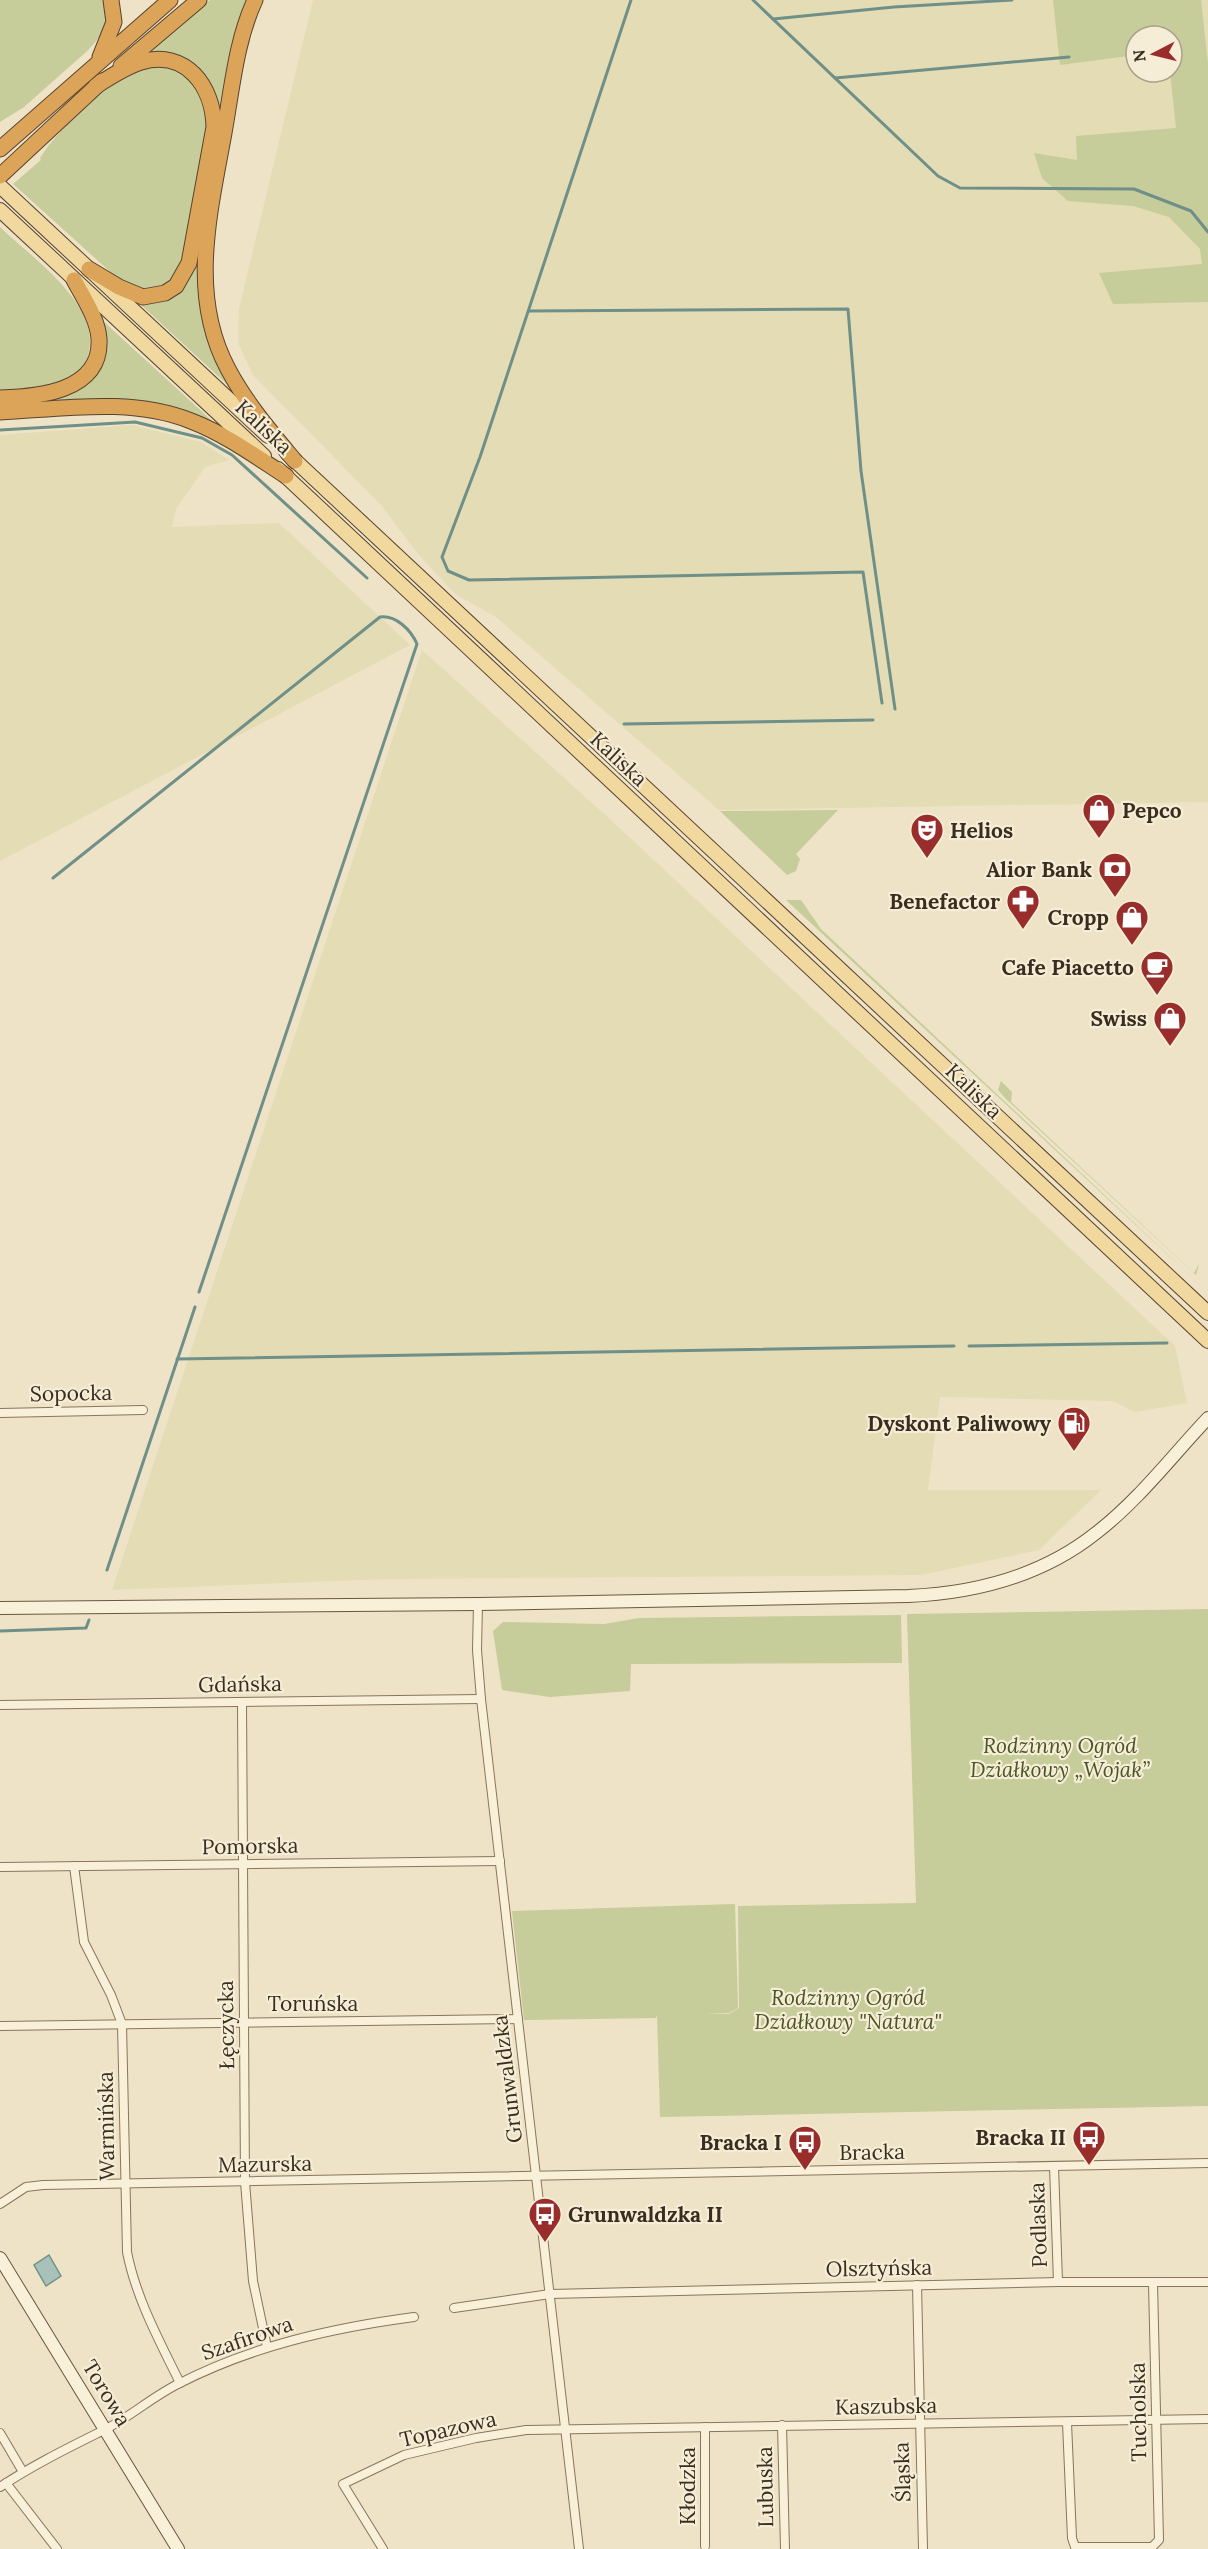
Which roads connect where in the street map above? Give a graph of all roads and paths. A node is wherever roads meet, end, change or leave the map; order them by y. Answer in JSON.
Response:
{"nodes":[{"id":1,"x":111,"y":0,"type":"edge"},
{"id":2,"x":170,"y":0,"type":"edge"},
{"id":3,"x":198,"y":0,"type":"edge"},
{"id":4,"x":255,"y":0,"type":"edge"},
{"id":5,"x":98,"y":61,"type":"junction"},
{"id":6,"x":96,"y":87,"type":"junction"},
{"id":7,"x":4,"y":145,"type":"edge"},
{"id":8,"x":0,"y":176,"type":"edge"},
{"id":9,"x":0,"y":186,"type":"edge"},
{"id":10,"x":0,"y":210,"type":"edge"},
{"id":11,"x":89,"y":269,"type":"junction"},
{"id":12,"x":74,"y":280,"type":"junction"},
{"id":13,"x":0,"y":398,"type":"edge"},
{"id":14,"x":0,"y":412,"type":"edge"},
{"id":15,"x":295,"y":461,"type":"junction"},
{"id":16,"x":285,"y":476,"type":"junction"},
{"id":17,"x":1208,"y":1313,"type":"edge"},
{"id":18,"x":1208,"y":1341,"type":"edge"},
{"id":19,"x":143,"y":1410,"type":"dead end"},
{"id":20,"x":0,"y":1413,"type":"edge"},
{"id":21,"x":1208,"y":1418,"type":"edge"},
{"id":22,"x":478,"y":1604,"type":"junction"},
{"id":23,"x":0,"y":1608,"type":"edge"},
{"id":24,"x":481,"y":1699,"type":"junction"},
{"id":25,"x":242,"y":1702,"type":"junction"},
{"id":26,"x":0,"y":1705,"type":"edge"},
{"id":27,"x":500,"y":1861,"type":"junction"},
{"id":28,"x":242,"y":1865,"type":"junction"},
{"id":29,"x":74,"y":1866,"type":"junction"},
{"id":30,"x":0,"y":1867,"type":"edge"},
{"id":31,"x":518,"y":2019,"type":"junction"},
{"id":32,"x":245,"y":2021,"type":"junction"},
{"id":33,"x":122,"y":2024,"type":"junction"},
{"id":34,"x":0,"y":2026,"type":"edge"},
{"id":35,"x":1208,"y":2163,"type":"edge"},
{"id":36,"x":1054,"y":2166,"type":"junction"},
{"id":37,"x":537,"y":2176,"type":"junction"},
{"id":38,"x":246,"y":2182,"type":"junction"},
{"id":39,"x":125,"y":2184,"type":"junction"},
{"id":40,"x":0,"y":2204,"type":"edge"},
{"id":41,"x":0,"y":2258,"type":"edge"},
{"id":42,"x":1058,"y":2282,"type":"junction"},
{"id":43,"x":1208,"y":2282,"type":"edge"},
{"id":44,"x":1153,"y":2283,"type":"junction"},
{"id":45,"x":917,"y":2285,"type":"junction"},
{"id":46,"x":550,"y":2294,"type":"junction"},
{"id":47,"x":454,"y":2308,"type":"dead end"},
{"id":48,"x":414,"y":2317,"type":"dead end"},
{"id":49,"x":267,"y":2347,"type":"junction"},
{"id":50,"x":180,"y":2383,"type":"junction"},
{"id":51,"x":1208,"y":2419,"type":"edge"},
{"id":52,"x":1156,"y":2420,"type":"junction"},
{"id":53,"x":918,"y":2423,"type":"junction"},
{"id":54,"x":1067,"y":2423,"type":"junction"},
{"id":55,"x":782,"y":2425,"type":"junction"},
{"id":56,"x":705,"y":2427,"type":"junction"},
{"id":57,"x":105,"y":2429,"type":"junction"},
{"id":58,"x":565,"y":2430,"type":"junction"},
{"id":59,"x":0,"y":2433,"type":"edge"},
{"id":60,"x":23,"y":2472,"type":"junction"},
{"id":61,"x":3,"y":2485,"type":"edge"},
{"id":62,"x":705,"y":2546,"type":"dead end"},
{"id":63,"x":57,"y":2549,"type":"edge"},
{"id":64,"x":178,"y":2549,"type":"edge"},
{"id":65,"x":383,"y":2549,"type":"edge"},
{"id":66,"x":579,"y":2549,"type":"edge"},
{"id":67,"x":785,"y":2549,"type":"edge"},
{"id":68,"x":922,"y":2549,"type":"edge"}],
"edges":[{"from":1,"to":5,"type":"highway"},
{"from":2,"to":5,"type":"highway"},
{"from":3,"to":6,"type":"highway"},
{"from":4,"to":15,"type":"highway"},
{"from":5,"to":7,"type":"highway"},
{"from":6,"to":8,"type":"highway"},
{"from":6,"to":11,"type":"highway"},
{"from":9,"to":11,"type":"main road","name":"Kaliska"},
{"from":10,"to":12,"type":"main road","name":"Kaliska"},
{"from":11,"to":15,"type":"main road","name":"Kaliska"},
{"from":12,"to":13,"type":"highway"},
{"from":12,"to":16,"type":"main road","name":"Kaliska"},
{"from":14,"to":16,"type":"highway"},
{"from":15,"to":17,"type":"main road","name":"Kaliska"},
{"from":16,"to":18,"type":"main road","name":"Kaliska"},
{"from":19,"to":20,"type":"street","name":"Sopocka"},
{"from":21,"to":22,"type":"street"},
{"from":22,"to":23,"type":"street"},
{"from":22,"to":24,"type":"street","name":"Grunwaldzka"},
{"from":24,"to":25,"type":"street","name":"Gdańska"},
{"from":24,"to":27,"type":"street","name":"Grunwaldzka"},
{"from":25,"to":26,"type":"street","name":"Gdańska"},
{"from":25,"to":28,"type":"street","name":"Łęczycka"},
{"from":27,"to":28,"type":"street","name":"Pomorska"},
{"from":27,"to":31,"type":"street","name":"Grunwaldzka"},
{"from":28,"to":29,"type":"street","name":"Pomorska"},
{"from":28,"to":32,"type":"street","name":"Łęczycka"},
{"from":29,"to":30,"type":"street","name":"Pomorska"},
{"from":29,"to":33,"type":"street","name":"Warmińska"},
{"from":31,"to":32,"type":"street","name":"Toruńska"},
{"from":31,"to":37,"type":"street","name":"Grunwaldzka"},
{"from":32,"to":33,"type":"street","name":"Toruńska"},
{"from":32,"to":38,"type":"street","name":"Łęczycka"},
{"from":33,"to":34,"type":"street","name":"Toruńska"},
{"from":33,"to":39,"type":"street","name":"Warmińska"},
{"from":35,"to":36,"type":"street","name":"Bracka"},
{"from":36,"to":37,"type":"street","name":"Bracka"},
{"from":36,"to":42,"type":"street","name":"Podlaska"},
{"from":37,"to":38,"type":"street","name":"Mazurska"},
{"from":37,"to":46,"type":"street","name":"Grunwaldzka"},
{"from":38,"to":39,"type":"street","name":"Mazurska"},
{"from":38,"to":49,"type":"street","name":"Łęczycka"},
{"from":39,"to":40,"type":"street","name":"Mazurska"},
{"from":39,"to":50,"type":"street","name":"Warmińska"},
{"from":41,"to":57,"type":"street","name":"Torowa"},
{"from":42,"to":44,"type":"street","name":"Olsztyńska"},
{"from":42,"to":45,"type":"street","name":"Olsztyńska"},
{"from":43,"to":44,"type":"street","name":"Olsztyńska"},
{"from":44,"to":52,"type":"street","name":"Tucholska"},
{"from":45,"to":46,"type":"street","name":"Olsztyńska"},
{"from":45,"to":53,"type":"street","name":"Śląska"},
{"from":46,"to":47,"type":"street"},
{"from":46,"to":58,"type":"street","name":"Grunwaldzka"},
{"from":48,"to":49,"type":"street","name":"Szafirowa"},
{"from":49,"to":50,"type":"street","name":"Szafirowa"},
{"from":50,"to":57,"type":"street","name":"Szafirowa"},
{"from":51,"to":52,"type":"street","name":"Kaszubska"},
{"from":52,"to":54,"type":"street","name":"Kaszubska"},
{"from":52,"to":54,"type":"street","name":"Tucholska"},
{"from":53,"to":54,"type":"street","name":"Kaszubska"},
{"from":53,"to":55,"type":"street","name":"Kaszubska"},
{"from":53,"to":68,"type":"street","name":"Śląska"},
{"from":55,"to":56,"type":"street","name":"Kaszubska"},
{"from":55,"to":67,"type":"street","name":"Lubuska"},
{"from":56,"to":58,"type":"street","name":"Kaszubska"},
{"from":56,"to":62,"type":"street","name":"Kłodzka"},
{"from":57,"to":60,"type":"street","name":"Szafirowa"},
{"from":57,"to":64,"type":"street","name":"Torowa"},
{"from":58,"to":65,"type":"street","name":"Topazowa"},
{"from":58,"to":66,"type":"street","name":"Grunwaldzka"},
{"from":59,"to":60,"type":"street"},
{"from":60,"to":61,"type":"street","name":"Szafirowa"},
{"from":61,"to":63,"type":"street"}]}
